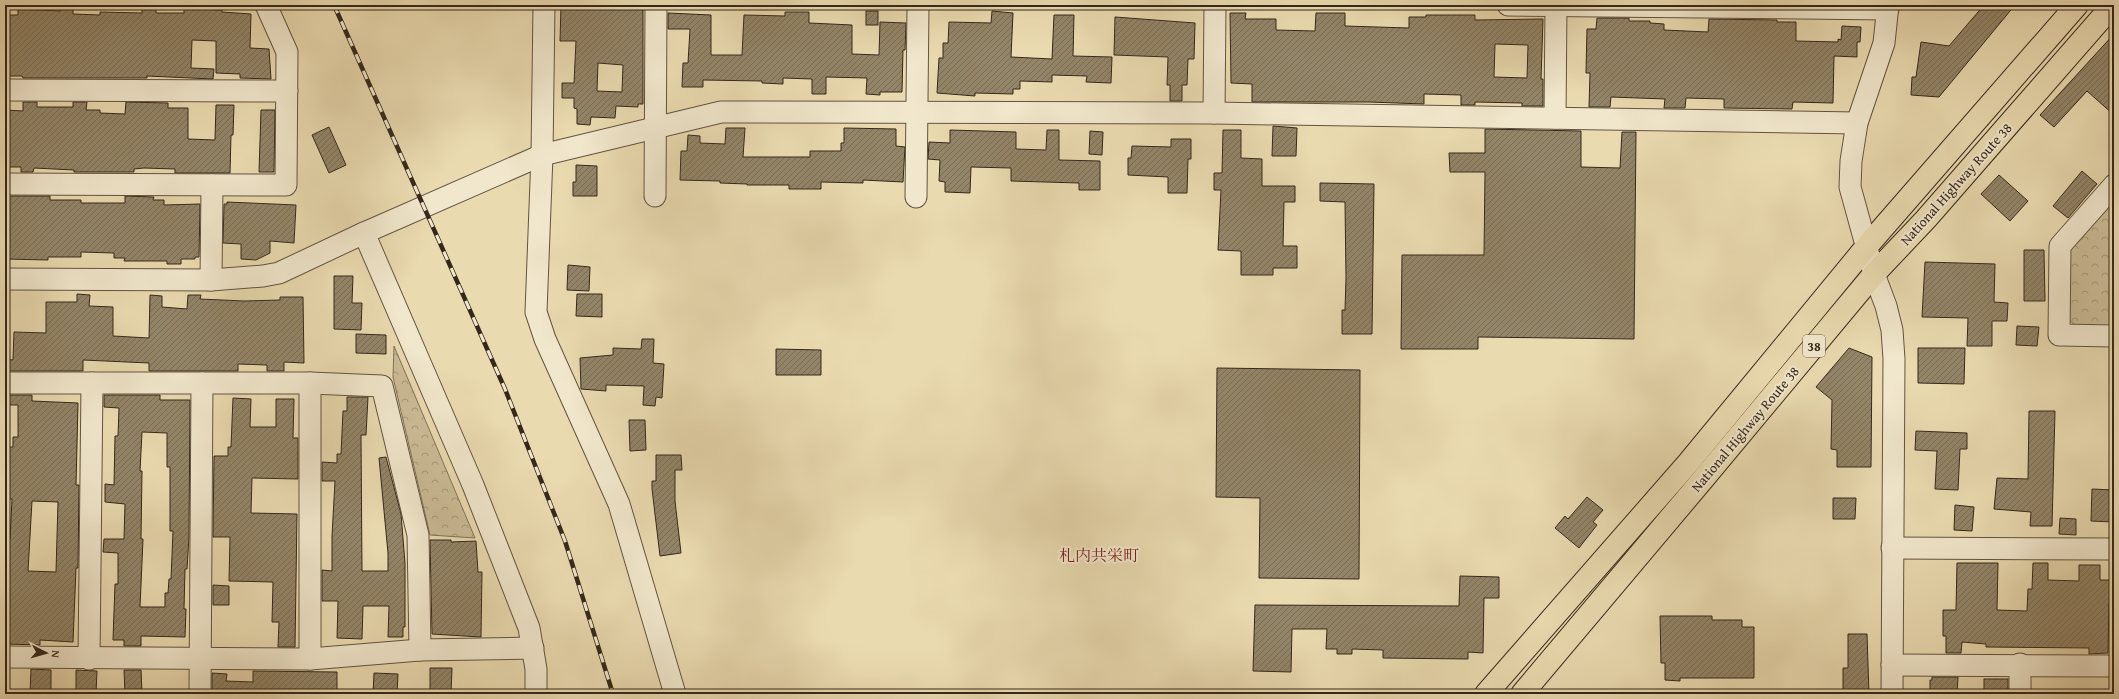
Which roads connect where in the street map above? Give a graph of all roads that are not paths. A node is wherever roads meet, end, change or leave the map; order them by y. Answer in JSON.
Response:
{"nodes":[{"id":1,"x":266,"y":5,"type":"edge"},
{"id":2,"x":544,"y":5,"type":"edge"},
{"id":3,"x":656,"y":5,"type":"edge"},
{"id":4,"x":918,"y":5,"type":"edge"},
{"id":5,"x":1215,"y":5,"type":"edge"},
{"id":6,"x":1508,"y":5,"type":"edge"},
{"id":7,"x":1556,"y":5,"type":"edge"},
{"id":8,"x":2078,"y":5,"type":"edge"},
{"id":9,"x":2114,"y":5,"type":"edge"},
{"id":10,"x":1888,"y":7,"type":"edge"},
{"id":11,"x":5,"y":90,"type":"edge"},
{"id":12,"x":286,"y":91,"type":"junction"},
{"id":13,"x":918,"y":111,"type":"junction"},
{"id":14,"x":1214,"y":113,"type":"junction"},
{"id":15,"x":1555,"y":118,"type":"junction"},
{"id":16,"x":1857,"y":123,"type":"junction"},
{"id":17,"x":656,"y":127,"type":"junction"},
{"id":18,"x":542,"y":155,"type":"junction"},
{"id":19,"x":5,"y":184,"type":"edge"},
{"id":20,"x":212,"y":185,"type":"junction"},
{"id":21,"x":2114,"y":185,"type":"edge"},
{"id":22,"x":655,"y":196,"type":"dead end"},
{"id":23,"x":916,"y":197,"type":"dead end"},
{"id":24,"x":364,"y":233,"type":"junction"},
{"id":25,"x":1867,"y":246,"type":"junction"},
{"id":26,"x":1874,"y":274,"type":"junction"},
{"id":27,"x":5,"y":279,"type":"edge"},
{"id":28,"x":211,"y":280,"type":"junction"},
{"id":29,"x":2114,"y":336,"type":"edge"},
{"id":30,"x":5,"y":383,"type":"edge"},
{"id":31,"x":92,"y":383,"type":"junction"},
{"id":32,"x":202,"y":383,"type":"junction"},
{"id":33,"x":310,"y":383,"type":"junction"},
{"id":34,"x":1892,"y":548,"type":"junction"},
{"id":35,"x":2114,"y":549,"type":"edge"},
{"id":36,"x":533,"y":648,"type":"junction"},
{"id":37,"x":420,"y":650,"type":"junction"},
{"id":38,"x":5,"y":658,"type":"edge"},
{"id":39,"x":200,"y":658,"type":"junction"},
{"id":40,"x":89,"y":659,"type":"junction"},
{"id":41,"x":310,"y":659,"type":"junction"},
{"id":42,"x":2020,"y":664,"type":"junction"},
{"id":43,"x":1892,"y":665,"type":"junction"},
{"id":44,"x":2114,"y":666,"type":"edge"},
{"id":45,"x":200,"y":694,"type":"edge"},
{"id":46,"x":536,"y":694,"type":"edge"},
{"id":47,"x":675,"y":694,"type":"edge"},
{"id":48,"x":1486,"y":694,"type":"edge"},
{"id":49,"x":1522,"y":694,"type":"edge"},
{"id":50,"x":1892,"y":694,"type":"edge"},
{"id":51,"x":2020,"y":694,"type":"edge"}],
"edges":[{"from":1,"to":12,"type":"street"},
{"from":2,"to":18,"type":"street"},
{"from":3,"to":17,"type":"street"},
{"from":4,"to":13,"type":"street"},
{"from":5,"to":14,"type":"street"},
{"from":6,"to":7,"type":"street"},
{"from":7,"to":10,"type":"street"},
{"from":7,"to":15,"type":"street"},
{"from":8,"to":25,"type":"highway","name":"National Highway Route 38","number":"38"},
{"from":9,"to":26,"type":"highway","name":"National Highway Route 38","number":"38"},
{"from":10,"to":16,"type":"street"},
{"from":11,"to":12,"type":"street"},
{"from":12,"to":20,"type":"street"},
{"from":13,"to":14,"type":"street"},
{"from":13,"to":17,"type":"street"},
{"from":13,"to":23,"type":"street"},
{"from":14,"to":15,"type":"street"},
{"from":15,"to":16,"type":"street"},
{"from":16,"to":25,"type":"street"},
{"from":17,"to":18,"type":"street"},
{"from":17,"to":22,"type":"street"},
{"from":18,"to":24,"type":"street"},
{"from":18,"to":47,"type":"street"},
{"from":19,"to":20,"type":"street"},
{"from":20,"to":28,"type":"street"},
{"from":21,"to":29,"type":"street"},
{"from":24,"to":28,"type":"street"},
{"from":24,"to":36,"type":"street"},
{"from":25,"to":26,"type":"street"},
{"from":25,"to":48,"type":"highway","name":"National Highway Route 38","number":"38"},
{"from":26,"to":34,"type":"street"},
{"from":26,"to":49,"type":"highway","name":"National Highway Route 38","number":"38"},
{"from":27,"to":28,"type":"street"},
{"from":30,"to":31,"type":"street"},
{"from":31,"to":32,"type":"street"},
{"from":31,"to":40,"type":"street"},
{"from":32,"to":33,"type":"street"},
{"from":32,"to":39,"type":"street"},
{"from":33,"to":37,"type":"street"},
{"from":33,"to":41,"type":"street"},
{"from":34,"to":35,"type":"street"},
{"from":34,"to":43,"type":"street"},
{"from":36,"to":37,"type":"street"},
{"from":36,"to":46,"type":"street"},
{"from":37,"to":41,"type":"street"},
{"from":38,"to":40,"type":"street"},
{"from":39,"to":40,"type":"street"},
{"from":39,"to":41,"type":"street"},
{"from":39,"to":45,"type":"street"},
{"from":42,"to":43,"type":"street"},
{"from":42,"to":44,"type":"street"},
{"from":42,"to":51,"type":"street"},
{"from":43,"to":50,"type":"street"}]}
